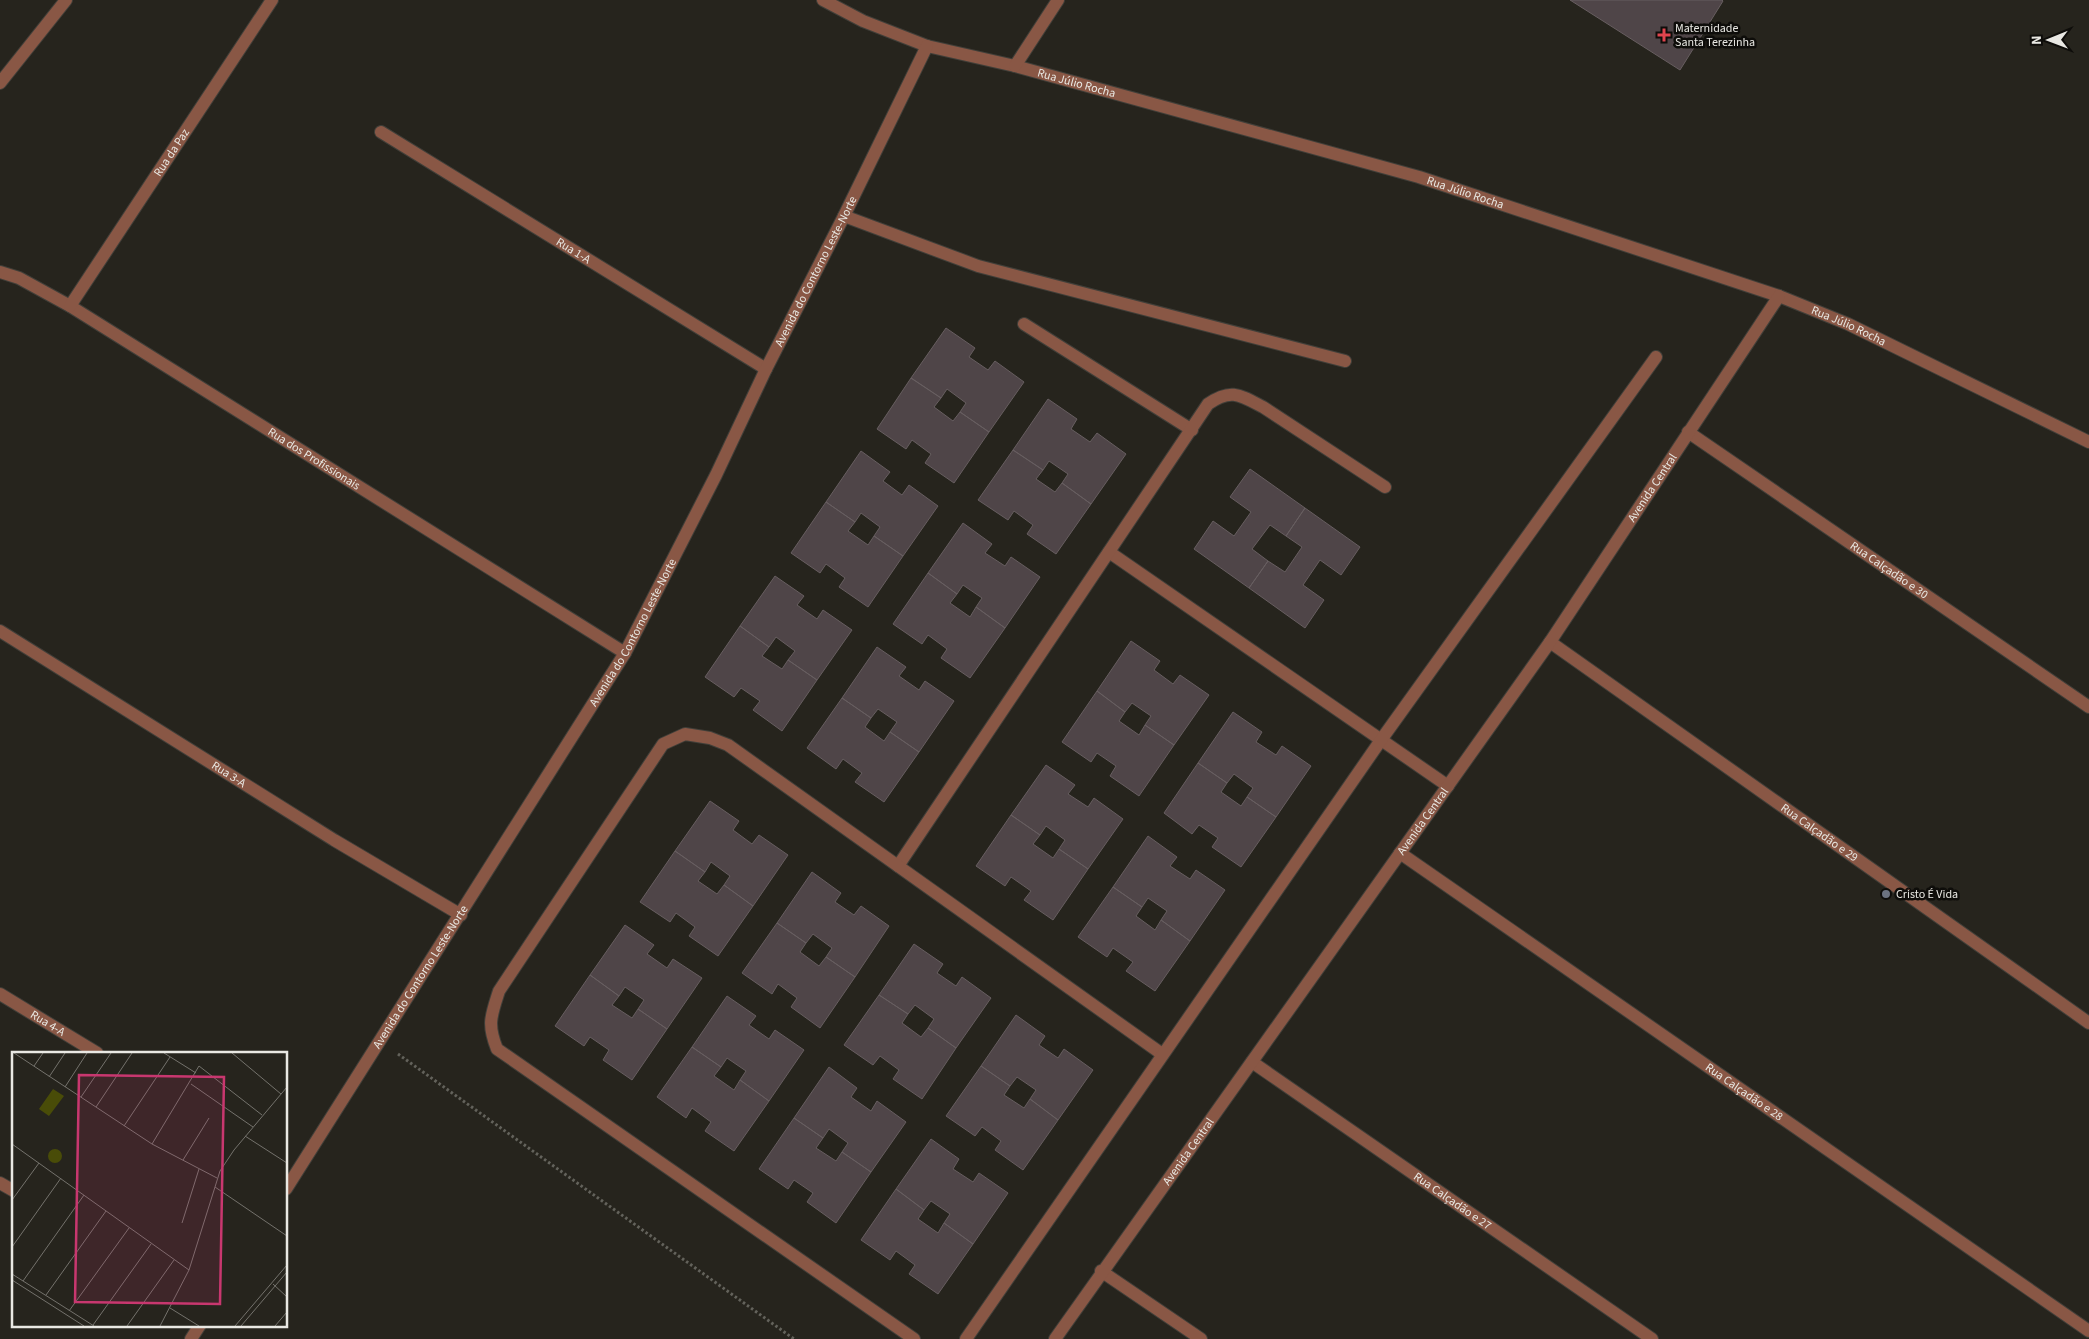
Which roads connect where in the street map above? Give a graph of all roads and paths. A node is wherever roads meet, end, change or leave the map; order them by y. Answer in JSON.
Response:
{"nodes":[{"id":1,"x":66,"y":0,"type":"edge"},
{"id":2,"x":272,"y":0,"type":"edge"},
{"id":3,"x":823,"y":0,"type":"edge"},
{"id":4,"x":1058,"y":0,"type":"edge"},
{"id":5,"x":926,"y":46,"type":"junction"},
{"id":6,"x":1015,"y":66,"type":"junction"},
{"id":7,"x":0,"y":83,"type":"edge"},
{"id":8,"x":381,"y":132,"type":"dead end"},
{"id":9,"x":844,"y":216,"type":"junction"},
{"id":10,"x":0,"y":272,"type":"edge"},
{"id":11,"x":1779,"y":296,"type":"junction"},
{"id":12,"x":70,"y":306,"type":"junction"},
{"id":13,"x":1024,"y":324,"type":"dead end"},
{"id":14,"x":1656,"y":357,"type":"dead end"},
{"id":15,"x":1345,"y":361,"type":"dead end"},
{"id":16,"x":766,"y":369,"type":"junction"},
{"id":17,"x":1192,"y":430,"type":"junction"},
{"id":18,"x":1688,"y":432,"type":"junction"},
{"id":19,"x":2089,"y":442,"type":"edge"},
{"id":20,"x":1384,"y":487,"type":"dead end"},
{"id":21,"x":1109,"y":552,"type":"junction"},
{"id":22,"x":0,"y":631,"type":"edge"},
{"id":23,"x":1550,"y":642,"type":"junction"},
{"id":24,"x":625,"y":653,"type":"junction"},
{"id":25,"x":2089,"y":707,"type":"edge"},
{"id":26,"x":1381,"y":740,"type":"junction"},
{"id":27,"x":1448,"y":786,"type":"junction"},
{"id":28,"x":1400,"y":853,"type":"junction"},
{"id":29,"x":898,"y":866,"type":"junction"},
{"id":30,"x":461,"y":915,"type":"junction"},
{"id":31,"x":0,"y":994,"type":"edge"},
{"id":32,"x":2089,"y":1023,"type":"edge"},
{"id":33,"x":379,"y":1041,"type":"junction"},
{"id":34,"x":95,"y":1052,"type":"edge"},
{"id":35,"x":1162,"y":1054,"type":"junction"},
{"id":36,"x":1252,"y":1062,"type":"junction"},
{"id":37,"x":291,"y":1170,"type":"edge"},
{"id":38,"x":0,"y":1183,"type":"edge"},
{"id":39,"x":12,"y":1190,"type":"edge"},
{"id":40,"x":1101,"y":1271,"type":"junction"},
{"id":41,"x":199,"y":1326,"type":"edge"},
{"id":42,"x":2089,"y":1331,"type":"edge"},
{"id":43,"x":192,"y":1339,"type":"edge"},
{"id":44,"x":794,"y":1339,"type":"edge"},
{"id":45,"x":914,"y":1339,"type":"edge"},
{"id":46,"x":966,"y":1339,"type":"edge"},
{"id":47,"x":1055,"y":1339,"type":"edge"},
{"id":48,"x":1201,"y":1339,"type":"edge"},
{"id":49,"x":1652,"y":1339,"type":"edge"}],
"edges":[{"from":1,"to":7,"type":"street"},
{"from":2,"to":12,"type":"street","name":"Rua da Paz"},
{"from":3,"to":5,"type":"street","name":"Rua Júlio Rocha"},
{"from":4,"to":6,"type":"street"},
{"from":5,"to":6,"type":"street","name":"Rua Júlio Rocha"},
{"from":5,"to":9,"type":"street","name":"Avenida do Contorno Leste-Norte"},
{"from":6,"to":11,"type":"street","name":"Rua Júlio Rocha"},
{"from":8,"to":16,"type":"street","name":"Rua 1-A"},
{"from":9,"to":15,"type":"street"},
{"from":9,"to":16,"type":"street","name":"Avenida do Contorno Leste-Norte"},
{"from":10,"to":12,"type":"street","name":"Rua dos Profissionais"},
{"from":11,"to":18,"type":"street","name":"Avenida Central"},
{"from":11,"to":19,"type":"street","name":"Rua Júlio Rocha"},
{"from":12,"to":24,"type":"street","name":"Rua dos Profissionais"},
{"from":13,"to":17,"type":"street"},
{"from":14,"to":26,"type":"street"},
{"from":16,"to":24,"type":"street","name":"Avenida do Contorno Leste-Norte"},
{"from":17,"to":20,"type":"street"},
{"from":17,"to":21,"type":"street"},
{"from":18,"to":23,"type":"street","name":"Avenida Central"},
{"from":18,"to":25,"type":"street","name":"Rua Calçadão e 30"},
{"from":21,"to":26,"type":"street"},
{"from":21,"to":29,"type":"street"},
{"from":22,"to":30,"type":"street","name":"Rua 3-A"},
{"from":23,"to":27,"type":"street","name":"Avenida Central"},
{"from":23,"to":32,"type":"street","name":"Rua Calçadão e 29"},
{"from":24,"to":30,"type":"street","name":"Avenida do Contorno Leste-Norte"},
{"from":26,"to":27,"type":"street"},
{"from":26,"to":35,"type":"street"},
{"from":27,"to":28,"type":"street","name":"Avenida Central"},
{"from":28,"to":36,"type":"street","name":"Avenida Central"},
{"from":28,"to":42,"type":"street","name":"Rua Calçadão e 28"},
{"from":29,"to":35,"type":"street"},
{"from":29,"to":45,"type":"street"},
{"from":30,"to":33,"type":"street","name":"Avenida do Contorno Leste-Norte"},
{"from":31,"to":34,"type":"street","name":"Rua 4-A"},
{"from":33,"to":37,"type":"street","name":"Avenida do Contorno Leste-Norte"},
{"from":33,"to":44,"type":"path"},
{"from":35,"to":46,"type":"street"},
{"from":36,"to":40,"type":"street","name":"Avenida Central"},
{"from":36,"to":49,"type":"street","name":"Rua Calçadão e 27"},
{"from":38,"to":39,"type":"street"},
{"from":40,"to":47,"type":"street","name":"Avenida Central"},
{"from":40,"to":48,"type":"street"},
{"from":41,"to":43,"type":"street"}]}
